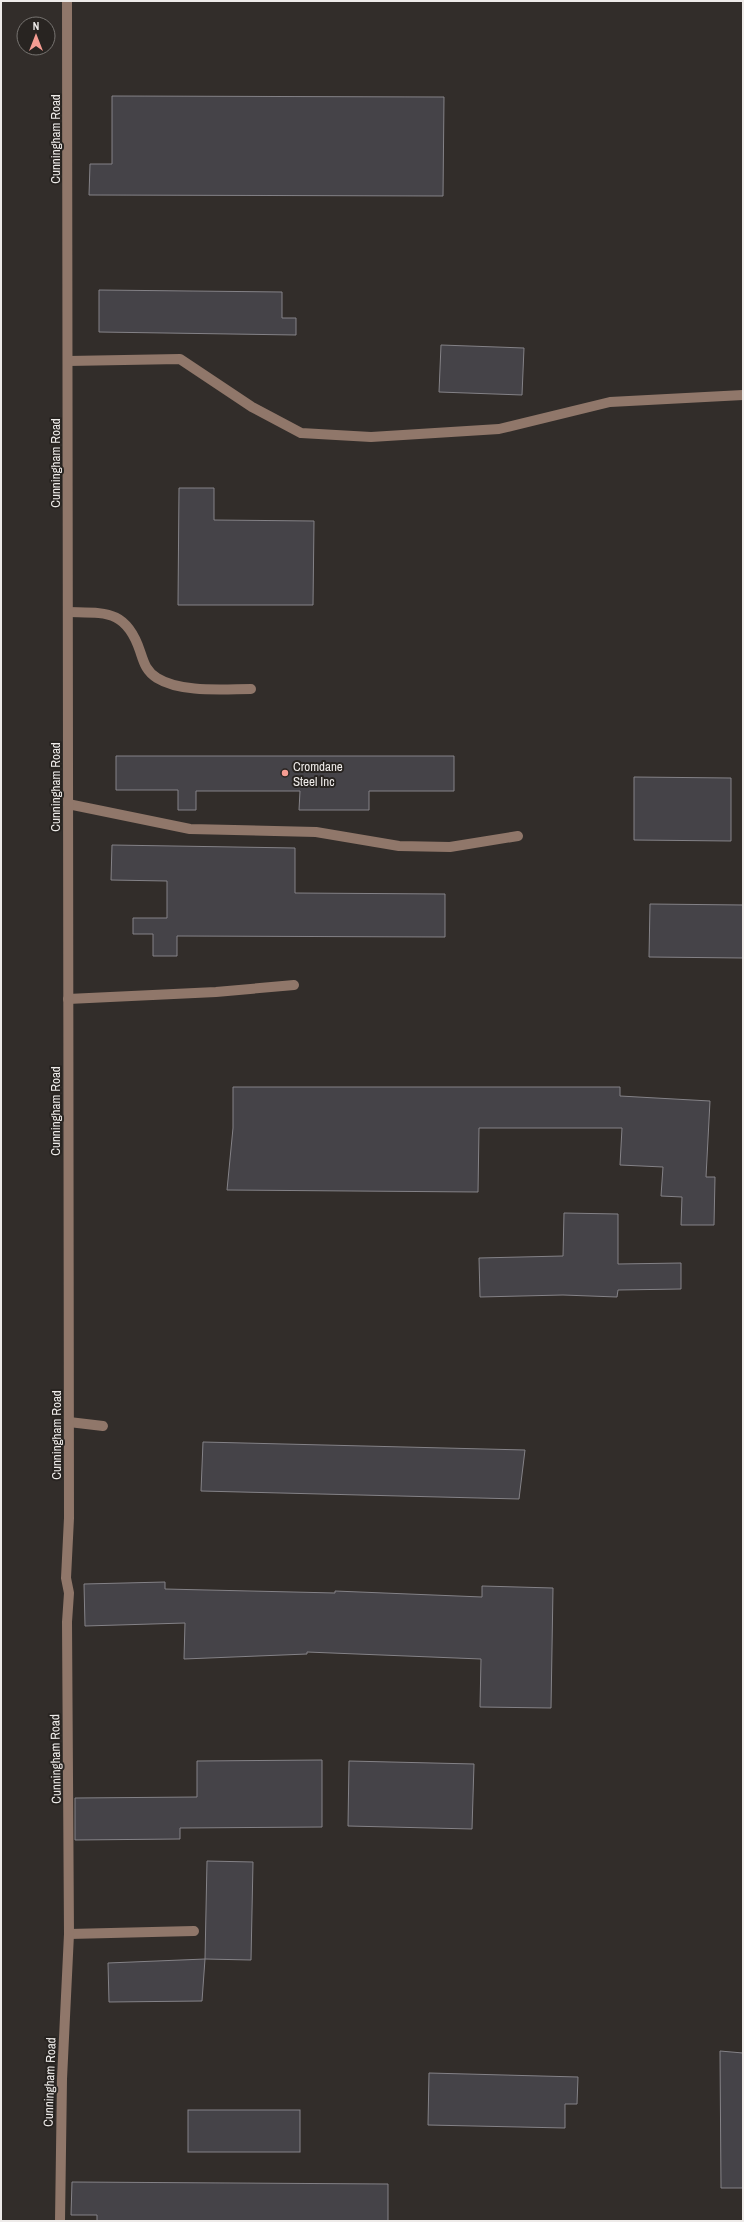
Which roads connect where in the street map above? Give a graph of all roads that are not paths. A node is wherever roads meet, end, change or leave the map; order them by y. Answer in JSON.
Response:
{"nodes":[{"id":1,"x":68,"y":1,"type":"edge"},
{"id":2,"x":68,"y":361,"type":"junction"},
{"id":3,"x":743,"y":395,"type":"edge"},
{"id":4,"x":68,"y":612,"type":"junction"},
{"id":5,"x":251,"y":689,"type":"dead end"},
{"id":6,"x":68,"y":804,"type":"junction"},
{"id":7,"x":518,"y":836,"type":"dead end"},
{"id":8,"x":294,"y":985,"type":"dead end"},
{"id":9,"x":68,"y":999,"type":"junction"},
{"id":10,"x":69,"y":1422,"type":"junction"},
{"id":11,"x":103,"y":1426,"type":"dead end"},
{"id":12,"x":194,"y":1932,"type":"dead end"},
{"id":13,"x":69,"y":1934,"type":"junction"},
{"id":14,"x":60,"y":2221,"type":"edge"}],
"edges":[{"from":1,"to":2,"type":"street","name":"Cunningham Road"},
{"from":2,"to":3,"type":"street"},
{"from":2,"to":4,"type":"street","name":"Cunningham Road"},
{"from":4,"to":5,"type":"street"},
{"from":4,"to":6,"type":"street","name":"Cunningham Road"},
{"from":6,"to":7,"type":"street"},
{"from":6,"to":9,"type":"street","name":"Cunningham Road"},
{"from":8,"to":9,"type":"street"},
{"from":9,"to":10,"type":"street","name":"Cunningham Road"},
{"from":10,"to":11,"type":"street"},
{"from":10,"to":13,"type":"street","name":"Cunningham Road"},
{"from":12,"to":13,"type":"street"},
{"from":13,"to":14,"type":"street","name":"Cunningham Road"}]}
